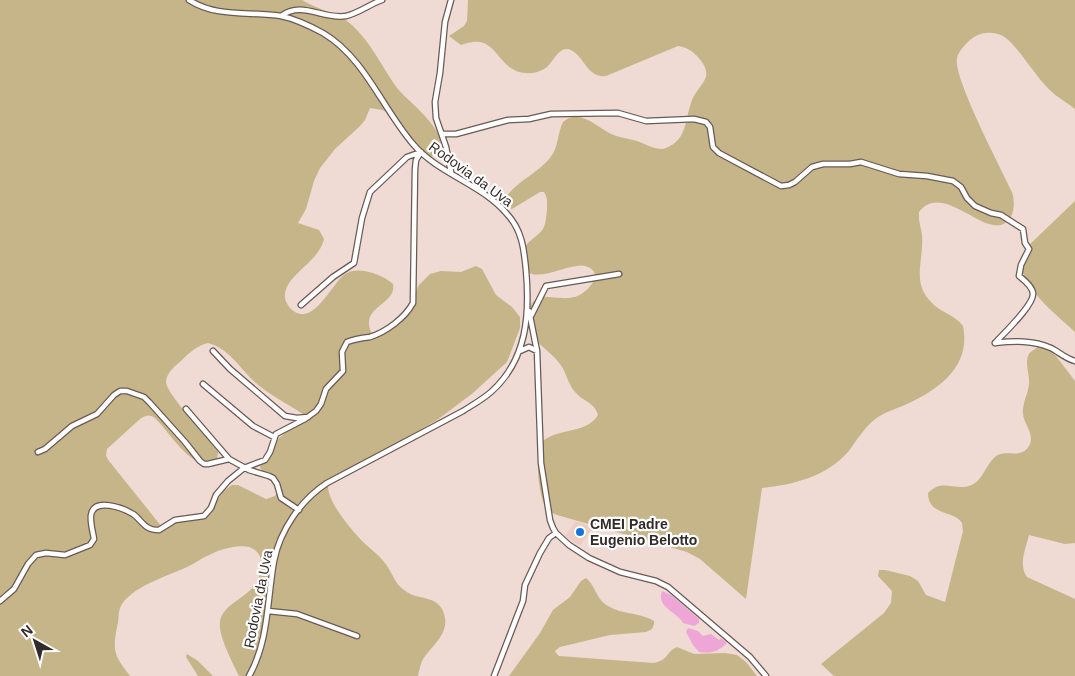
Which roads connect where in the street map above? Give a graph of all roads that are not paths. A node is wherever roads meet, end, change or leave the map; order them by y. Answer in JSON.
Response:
{"nodes":[{"id":1,"x":189,"y":0,"type":"edge"},
{"id":2,"x":382,"y":0,"type":"edge"},
{"id":3,"x":451,"y":0,"type":"edge"},
{"id":4,"x":280,"y":16,"type":"junction"},
{"id":5,"x":442,"y":134,"type":"junction"},
{"id":6,"x":421,"y":152,"type":"junction"},
{"id":7,"x":451,"y":172,"type":"junction"},
{"id":8,"x":619,"y":274,"type":"dead end"},
{"id":9,"x":301,"y":305,"type":"dead end"},
{"id":10,"x":528,"y":306,"type":"junction"},
{"id":11,"x":531,"y":316,"type":"junction"},
{"id":12,"x":213,"y":351,"type":"dead end"},
{"id":13,"x":520,"y":351,"type":"junction"},
{"id":14,"x":537,"y":351,"type":"junction"},
{"id":15,"x":1075,"y":361,"type":"edge"},
{"id":16,"x":203,"y":384,"type":"dead end"},
{"id":17,"x":186,"y":408,"type":"dead end"},
{"id":18,"x":309,"y":417,"type":"junction"},
{"id":19,"x":274,"y":437,"type":"junction"},
{"id":20,"x":38,"y":452,"type":"dead end"},
{"id":21,"x":229,"y":459,"type":"junction"},
{"id":22,"x":244,"y":468,"type":"junction"},
{"id":23,"x":298,"y":510,"type":"junction"},
{"id":24,"x":556,"y":533,"type":"junction"},
{"id":25,"x":0,"y":601,"type":"edge"},
{"id":26,"x":268,"y":611,"type":"junction"},
{"id":27,"x":357,"y":636,"type":"dead end"},
{"id":28,"x":249,"y":676,"type":"edge"},
{"id":29,"x":494,"y":676,"type":"edge"},
{"id":30,"x":766,"y":676,"type":"edge"}],
"edges":[{"from":1,"to":4,"type":"street","name":"Rodovia da Uva"},
{"from":2,"to":4,"type":"street"},
{"from":3,"to":5,"type":"street"},
{"from":4,"to":6,"type":"street","name":"Rodovia da Uva"},
{"from":5,"to":7,"type":"street"},
{"from":5,"to":15,"type":"street"},
{"from":6,"to":7,"type":"street","name":"Rodovia da Uva"},
{"from":6,"to":9,"type":"street"},
{"from":6,"to":18,"type":"street"},
{"from":7,"to":10,"type":"street","name":"Rodovia da Uva"},
{"from":8,"to":11,"type":"street"},
{"from":10,"to":11,"type":"street"},
{"from":10,"to":13,"type":"street","name":"Rodovia da Uva"},
{"from":11,"to":14,"type":"street"},
{"from":12,"to":18,"type":"street"},
{"from":13,"to":14,"type":"street"},
{"from":13,"to":23,"type":"street","name":"Rodovia da Uva"},
{"from":14,"to":24,"type":"street"},
{"from":16,"to":19,"type":"street"},
{"from":17,"to":21,"type":"street"},
{"from":18,"to":19,"type":"street"},
{"from":19,"to":22,"type":"street"},
{"from":20,"to":21,"type":"street"},
{"from":21,"to":22,"type":"street"},
{"from":22,"to":23,"type":"street"},
{"from":22,"to":25,"type":"street"},
{"from":23,"to":26,"type":"street","name":"Rodovia da Uva"},
{"from":24,"to":29,"type":"street"},
{"from":24,"to":30,"type":"street"},
{"from":26,"to":27,"type":"street"},
{"from":26,"to":28,"type":"street","name":"Rodovia da Uva"}]}
